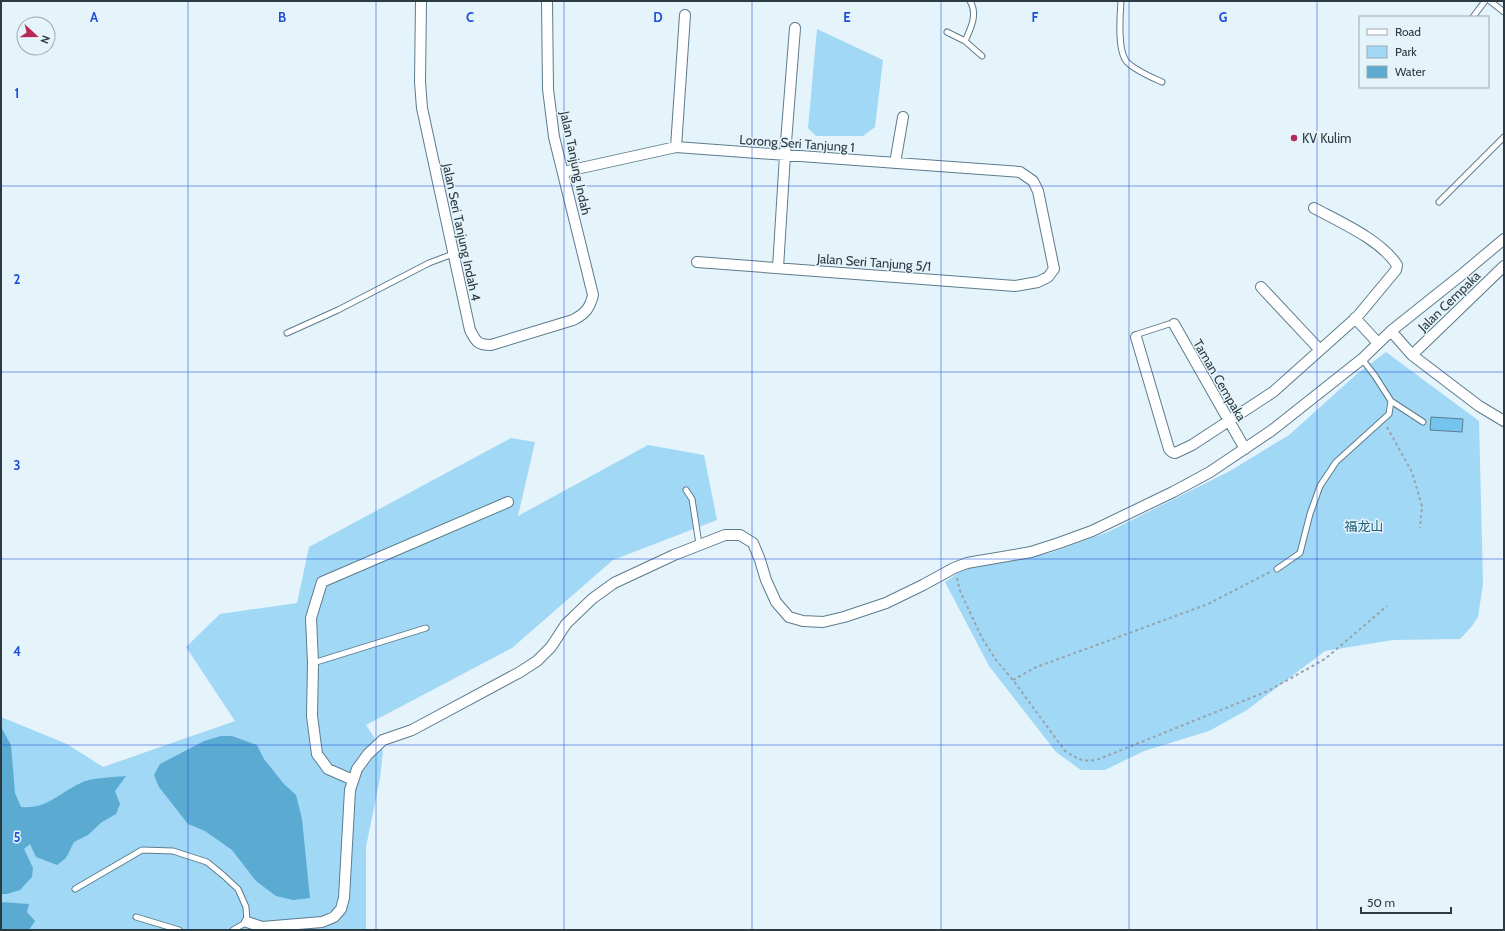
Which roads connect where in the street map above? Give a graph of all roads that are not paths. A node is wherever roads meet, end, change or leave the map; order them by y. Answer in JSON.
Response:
{"nodes":[{"id":1,"x":422,"y":1,"type":"edge"},
{"id":2,"x":547,"y":1,"type":"edge"},
{"id":3,"x":970,"y":1,"type":"edge"},
{"id":4,"x":1121,"y":1,"type":"edge"},
{"id":5,"x":1484,"y":1,"type":"edge"},
{"id":6,"x":1490,"y":1,"type":"edge"},
{"id":7,"x":1504,"y":12,"type":"edge"},
{"id":8,"x":685,"y":15,"type":"dead end"},
{"id":9,"x":1474,"y":16,"type":"edge"},
{"id":10,"x":795,"y":28,"type":"dead end"},
{"id":11,"x":947,"y":32,"type":"dead end"},
{"id":12,"x":965,"y":41,"type":"junction"},
{"id":13,"x":982,"y":56,"type":"dead end"},
{"id":14,"x":1162,"y":82,"type":"dead end"},
{"id":15,"x":903,"y":117,"type":"dead end"},
{"id":16,"x":1504,"y":137,"type":"edge"},
{"id":17,"x":676,"y":147,"type":"junction"},
{"id":18,"x":785,"y":155,"type":"junction"},
{"id":19,"x":895,"y":163,"type":"junction"},
{"id":20,"x":563,"y":172,"type":"junction"},
{"id":21,"x":1439,"y":202,"type":"dead end"},
{"id":22,"x":1314,"y":208,"type":"dead end"},
{"id":23,"x":1504,"y":239,"type":"edge"},
{"id":24,"x":453,"y":254,"type":"junction"},
{"id":25,"x":697,"y":262,"type":"dead end"},
{"id":26,"x":1504,"y":266,"type":"edge"},
{"id":27,"x":778,"y":268,"type":"junction"},
{"id":28,"x":1048,"y":278,"type":"joint"},
{"id":29,"x":1261,"y":287,"type":"dead end"},
{"id":30,"x":590,"y":305,"type":"joint"},
{"id":31,"x":1355,"y":318,"type":"junction"},
{"id":32,"x":1174,"y":324,"type":"joint"},
{"id":33,"x":1391,"y":331,"type":"junction"},
{"id":34,"x":287,"y":333,"type":"dead end"},
{"id":35,"x":1136,"y":338,"type":"joint"},
{"id":36,"x":1378,"y":343,"type":"junction"},
{"id":37,"x":1320,"y":350,"type":"junction"},
{"id":38,"x":1412,"y":356,"type":"junction"},
{"id":39,"x":1362,"y":359,"type":"junction"},
{"id":40,"x":1391,"y":402,"type":"junction"},
{"id":41,"x":1504,"y":421,"type":"edge"},
{"id":42,"x":1229,"y":422,"type":"junction"},
{"id":43,"x":1423,"y":422,"type":"dead end"},
{"id":44,"x":1245,"y":449,"type":"junction"},
{"id":45,"x":686,"y":490,"type":"dead end"},
{"id":46,"x":508,"y":502,"type":"dead end"},
{"id":47,"x":699,"y":544,"type":"junction"},
{"id":48,"x":1277,"y":569,"type":"road end"},
{"id":49,"x":426,"y":628,"type":"dead end"},
{"id":50,"x":313,"y":663,"type":"junction"},
{"id":51,"x":353,"y":780,"type":"junction"},
{"id":52,"x":75,"y":889,"type":"dead end"},
{"id":53,"x":136,"y":917,"type":"dead end"},
{"id":54,"x":247,"y":922,"type":"junction"},
{"id":55,"x":179,"y":930,"type":"edge"},
{"id":56,"x":233,"y":930,"type":"edge"}],
"edges":[{"from":1,"to":24,"type":"street","name":"Jalan Seri Tanjung Indah 4"},
{"from":2,"to":20,"type":"street","name":"Jalan Tanjung Indah"},
{"from":3,"to":12,"type":"lane"},
{"from":4,"to":14,"type":"lane"},
{"from":5,"to":9,"type":"lane"},
{"from":6,"to":7,"type":"lane"},
{"from":8,"to":17,"type":"street"},
{"from":10,"to":18,"type":"street"},
{"from":11,"to":12,"type":"lane"},
{"from":12,"to":13,"type":"lane"},
{"from":15,"to":19,"type":"street"},
{"from":16,"to":21,"type":"lane"},
{"from":17,"to":18,"type":"street","name":"Lorong Seri Tanjung 1"},
{"from":17,"to":20,"type":"street","name":"Lorong Seri Tanjung 1"},
{"from":18,"to":19,"type":"street","name":"Lorong Seri Tanjung 1"},
{"from":18,"to":27,"type":"street"},
{"from":19,"to":28,"type":"street","name":"Lorong Seri Tanjung 1"},
{"from":20,"to":30,"type":"street","name":"Jalan Tanjung Indah"},
{"from":22,"to":31,"type":"street"},
{"from":23,"to":33,"type":"street"},
{"from":24,"to":30,"type":"street","name":"Jalan Seri Tanjung Indah 4"},
{"from":24,"to":34,"type":"lane"},
{"from":25,"to":27,"type":"street","name":"Jalan Seri Tanjung 5/1"},
{"from":26,"to":38,"type":"street","name":"Jalan Cempaka"},
{"from":27,"to":28,"type":"street","name":"Jalan Seri Tanjung 5/1"},
{"from":29,"to":37,"type":"street"},
{"from":31,"to":36,"type":"street"},
{"from":31,"to":37,"type":"street"},
{"from":32,"to":35,"type":"lane"},
{"from":32,"to":42,"type":"street","name":"Taman Cempaka"},
{"from":33,"to":36,"type":"street"},
{"from":33,"to":38,"type":"street"},
{"from":35,"to":42,"type":"street"},
{"from":36,"to":39,"type":"street"},
{"from":37,"to":42,"type":"street"},
{"from":38,"to":41,"type":"street"},
{"from":39,"to":40,"type":"lane"},
{"from":39,"to":44,"type":"street"},
{"from":40,"to":43,"type":"lane"},
{"from":40,"to":48,"type":"lane"},
{"from":42,"to":44,"type":"street","name":"Taman Cempaka"},
{"from":44,"to":47,"type":"street"},
{"from":45,"to":47,"type":"lane"},
{"from":46,"to":50,"type":"street"},
{"from":47,"to":51,"type":"street"},
{"from":49,"to":50,"type":"lane"},
{"from":50,"to":51,"type":"street"},
{"from":51,"to":54,"type":"street"},
{"from":52,"to":54,"type":"lane"},
{"from":53,"to":55,"type":"lane"},
{"from":54,"to":56,"type":"lane"}]}
